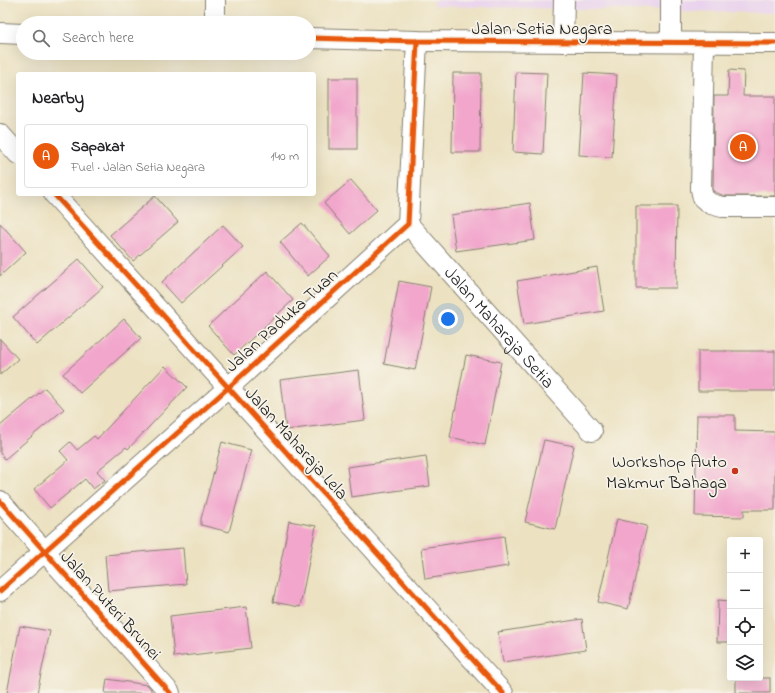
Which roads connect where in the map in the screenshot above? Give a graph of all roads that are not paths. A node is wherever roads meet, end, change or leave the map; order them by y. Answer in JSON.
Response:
{"nodes":[{"id":1,"x":215,"y":0,"type":"edge"},
{"id":2,"x":564,"y":0,"type":"edge"},
{"id":3,"x":671,"y":0,"type":"edge"},
{"id":4,"x":215,"y":16,"type":"edge"},
{"id":5,"x":0,"y":33,"type":"edge"},
{"id":6,"x":16,"y":34,"type":"edge"},
{"id":7,"x":316,"y":38,"type":"edge"},
{"id":8,"x":417,"y":41,"type":"junction"},
{"id":9,"x":563,"y":42,"type":"junction"},
{"id":10,"x":671,"y":42,"type":"junction"},
{"id":11,"x":704,"y":43,"type":"junction"},
{"id":12,"x":775,"y":43,"type":"edge"},
{"id":13,"x":0,"y":134,"type":"edge"},
{"id":14,"x":16,"y":152,"type":"edge"},
{"id":15,"x":56,"y":196,"type":"edge"},
{"id":16,"x":775,"y":207,"type":"edge"},
{"id":17,"x":408,"y":224,"type":"junction"},
{"id":18,"x":229,"y":387,"type":"junction"},
{"id":19,"x":592,"y":431,"type":"dead end"},
{"id":20,"x":0,"y":501,"type":"edge"},
{"id":21,"x":44,"y":551,"type":"junction"},
{"id":22,"x":0,"y":591,"type":"edge"},
{"id":23,"x":170,"y":693,"type":"edge"},
{"id":24,"x":503,"y":693,"type":"edge"}],
"edges":[{"from":1,"to":4,"type":"street"},
{"from":2,"to":9,"type":"street"},
{"from":3,"to":10,"type":"street"},
{"from":5,"to":6,"type":"street"},
{"from":7,"to":8,"type":"street","name":"Jalan Setia Negara"},
{"from":8,"to":9,"type":"street","name":"Jalan Setia Negara"},
{"from":8,"to":17,"type":"street"},
{"from":9,"to":10,"type":"street","name":"Jalan Setia Negara"},
{"from":10,"to":11,"type":"street","name":"Jalan Setia Negara"},
{"from":11,"to":12,"type":"street","name":"Jalan Setia Negara"},
{"from":11,"to":16,"type":"street"},
{"from":13,"to":14,"type":"street"},
{"from":15,"to":18,"type":"street","name":"Jalan Maharaja Lela"},
{"from":17,"to":18,"type":"street","name":"Jalan Paduka Tuan"},
{"from":17,"to":19,"type":"street","name":"Jalan Maharaja Setia"},
{"from":18,"to":21,"type":"street","name":"Jalan Paduka Tuan"},
{"from":18,"to":24,"type":"street","name":"Jalan Maharaja Lela"},
{"from":20,"to":21,"type":"street","name":"Jalan Puteri Brunei"},
{"from":21,"to":22,"type":"street","name":"Jalan Paduka Tuan"},
{"from":21,"to":23,"type":"street","name":"Jalan Puteri Brunei"}]}
